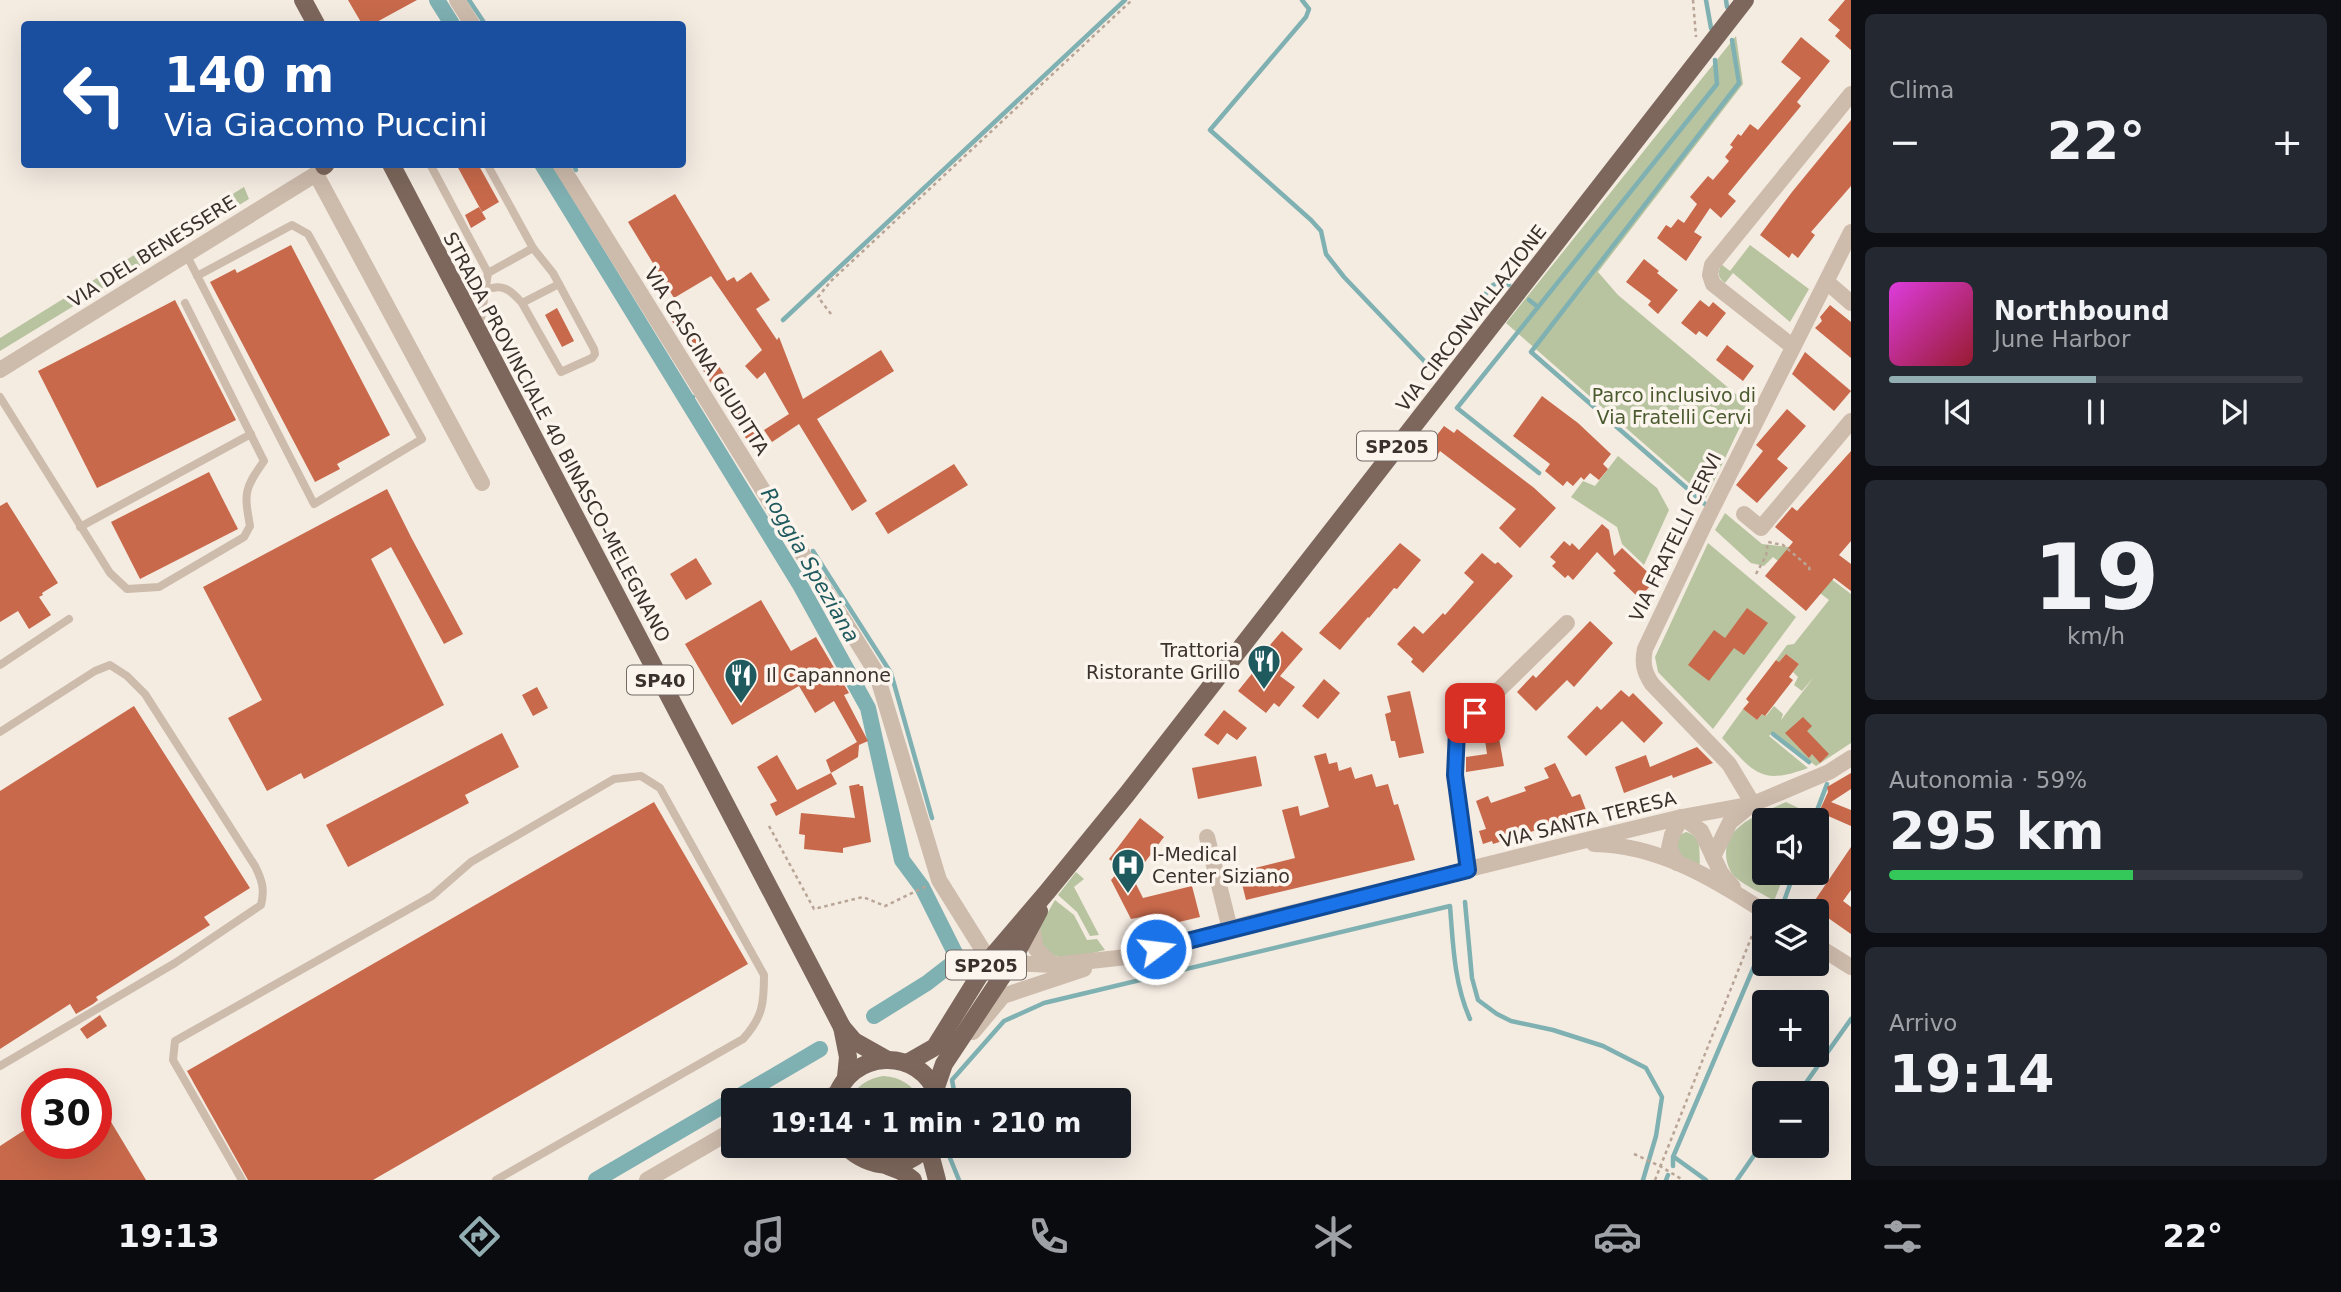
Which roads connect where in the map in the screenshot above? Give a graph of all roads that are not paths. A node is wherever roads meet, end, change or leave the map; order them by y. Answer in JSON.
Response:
{"nodes":[{"id":1,"x":303,"y":0,"type":"edge"},
{"id":2,"x":457,"y":0,"type":"edge"},
{"id":3,"x":1745,"y":0,"type":"edge"},
{"id":4,"x":314,"y":21,"type":"edge"},
{"id":5,"x":470,"y":21,"type":"edge"},
{"id":6,"x":1851,"y":94,"type":"edge"},
{"id":7,"x":322,"y":168,"type":"edge"},
{"id":8,"x":393,"y":168,"type":"edge"},
{"id":9,"x":432,"y":168,"type":"edge"},
{"id":10,"x":489,"y":168,"type":"edge"},
{"id":11,"x":562,"y":168,"type":"edge"},
{"id":12,"x":1851,"y":232,"type":"edge"},
{"id":13,"x":533,"y":248,"type":"junction"},
{"id":14,"x":186,"y":254,"type":"junction"},
{"id":15,"x":488,"y":272,"type":"junction"},
{"id":16,"x":197,"y":276,"type":"junction"},
{"id":17,"x":1827,"y":282,"type":"junction"},
{"id":18,"x":559,"y":284,"type":"junction"},
{"id":19,"x":485,"y":291,"type":"junction"},
{"id":20,"x":186,"y":303,"type":"dead end"},
{"id":21,"x":522,"y":303,"type":"junction"},
{"id":22,"x":1851,"y":303,"type":"edge"},
{"id":23,"x":479,"y":332,"type":"junction"},
{"id":24,"x":1792,"y":346,"type":"junction"},
{"id":25,"x":0,"y":370,"type":"edge"},
{"id":26,"x":0,"y":397,"type":"edge"},
{"id":27,"x":1851,"y":421,"type":"edge"},
{"id":28,"x":251,"y":434,"type":"junction"},
{"id":29,"x":482,"y":482,"type":"dead end"},
{"id":30,"x":1744,"y":514,"type":"dead end"},
{"id":31,"x":80,"y":527,"type":"junction"},
{"id":32,"x":69,"y":620,"type":"dead end"},
{"id":33,"x":1567,"y":623,"type":"dead end"},
{"id":34,"x":0,"y":665,"type":"edge"},
{"id":35,"x":0,"y":732,"type":"edge"},
{"id":36,"x":1851,"y":758,"type":"edge"},
{"id":37,"x":1753,"y":803,"type":"junction"},
{"id":38,"x":1682,"y":817,"type":"junction"},
{"id":39,"x":1207,"y":837,"type":"dead end"},
{"id":40,"x":1570,"y":844,"type":"junction"},
{"id":41,"x":1713,"y":857,"type":"junction"},
{"id":42,"x":1677,"y":863,"type":"junction"},
{"id":43,"x":1468,"y":870,"type":"junction"},
{"id":44,"x":1047,"y":892,"type":"junction"},
{"id":45,"x":1742,"y":896,"type":"junction"},
{"id":46,"x":1752,"y":906,"type":"edge"},
{"id":47,"x":1032,"y":927,"type":"junction"},
{"id":48,"x":1230,"y":929,"type":"junction"},
{"id":49,"x":1829,"y":953,"type":"edge"},
{"id":50,"x":1112,"y":959,"type":"junction"},
{"id":51,"x":989,"y":960,"type":"junction"},
{"id":52,"x":1011,"y":963,"type":"junction"},
{"id":53,"x":1053,"y":965,"type":"junction"},
{"id":54,"x":1851,"y":967,"type":"edge"},
{"id":55,"x":842,"y":1027,"type":"junction"},
{"id":56,"x":944,"y":1049,"type":"junction"},
{"id":57,"x":886,"y":1059,"type":"junction"},
{"id":58,"x":907,"y":1063,"type":"junction"},
{"id":59,"x":0,"y":1066,"type":"edge"},
{"id":60,"x":840,"y":1088,"type":"edge"},
{"id":61,"x":841,"y":1088,"type":"edge"},
{"id":62,"x":933,"y":1088,"type":"edge"},
{"id":63,"x":939,"y":1088,"type":"edge"},
{"id":64,"x":721,"y":1137,"type":"edge"},
{"id":65,"x":860,"y":1158,"type":"edge"},
{"id":66,"x":913,"y":1158,"type":"edge"},
{"id":67,"x":931,"y":1158,"type":"edge"},
{"id":68,"x":888,"y":1166,"type":"junction"},
{"id":69,"x":242,"y":1180,"type":"edge"},
{"id":70,"x":496,"y":1180,"type":"edge"},
{"id":71,"x":647,"y":1180,"type":"edge"},
{"id":72,"x":913,"y":1180,"type":"edge"},
{"id":73,"x":937,"y":1180,"type":"edge"}],
"edges":[{"from":1,"to":4,"type":"main road"},
{"from":2,"to":5,"type":"street"},
{"from":3,"to":44,"type":"main road","name":"VIA CIRCONVALLAZIONE","number":"SP205"},
{"from":6,"to":24,"type":"street"},
{"from":7,"to":14,"type":"street","name":"VIA DEL BENESSERE"},
{"from":7,"to":29,"type":"street"},
{"from":8,"to":23,"type":"main road","name":"STRADA PROVINCIALE 40 BINASCO-MELEGNANO","number":"SP40"},
{"from":9,"to":15,"type":"lane"},
{"from":10,"to":13,"type":"lane"},
{"from":11,"to":51,"type":"street","name":"VIA CASCINA GIUDITTA"},
{"from":12,"to":17,"type":"street","name":"VIA FRATELLI CERVI"},
{"from":13,"to":15,"type":"lane"},
{"from":13,"to":18,"type":"lane"},
{"from":14,"to":16,"type":"lane"},
{"from":14,"to":25,"type":"street","name":"VIA DEL BENESSERE"},
{"from":15,"to":19,"type":"lane"},
{"from":16,"to":16,"type":"lane"},
{"from":17,"to":22,"type":"street"},
{"from":17,"to":24,"type":"street","name":"VIA FRATELLI CERVI"},
{"from":18,"to":21,"type":"lane"},
{"from":18,"to":21,"type":"lane"},
{"from":19,"to":21,"type":"lane"},
{"from":19,"to":23,"type":"lane"},
{"from":20,"to":28,"type":"lane"},
{"from":23,"to":55,"type":"main road","name":"STRADA PROVINCIALE 40 BINASCO-MELEGNANO","number":"SP40"},
{"from":24,"to":37,"type":"street","name":"VIA FRATELLI CERVI"},
{"from":26,"to":31,"type":"lane"},
{"from":27,"to":30,"type":"street"},
{"from":28,"to":31,"type":"lane"},
{"from":28,"to":31,"type":"lane"},
{"from":32,"to":34,"type":"lane"},
{"from":33,"to":43,"type":"street"},
{"from":35,"to":59,"type":"lane"},
{"from":36,"to":37,"type":"street"},
{"from":37,"to":38,"type":"street","name":"VIA SANTA TERESA"},
{"from":37,"to":41,"type":"street"},
{"from":38,"to":40,"type":"street","name":"VIA SANTA TERESA"},
{"from":38,"to":41,"type":"street"},
{"from":38,"to":42,"type":"street"},
{"from":39,"to":48,"type":"street"},
{"from":40,"to":42,"type":"street"},
{"from":40,"to":43,"type":"street","name":"VIA SANTA TERESA"},
{"from":41,"to":45,"type":"street"},
{"from":42,"to":45,"type":"street"},
{"from":43,"to":48,"type":"street","name":"VIA SANTA TERESA"},
{"from":44,"to":47,"type":"main road","number":"SP205"},
{"from":44,"to":51,"type":"main road","number":"SP205"},
{"from":45,"to":46,"type":"street"},
{"from":47,"to":52,"type":"main road","number":"SP205"},
{"from":47,"to":53,"type":"street"},
{"from":48,"to":50,"type":"street","name":"VIA SANTA TERESA"},
{"from":49,"to":54,"type":"street"},
{"from":50,"to":53,"type":"street"},
{"from":50,"to":56,"type":"street"},
{"from":51,"to":56,"type":"main road","number":"SP205"},
{"from":52,"to":53,"type":"street"},
{"from":52,"to":56,"type":"main road","number":"SP205"},
{"from":55,"to":57,"type":"main road","name":"STRADA PROVINCIALE 40 BINASCO-MELEGNANO","number":"SP40"},
{"from":55,"to":60,"type":"main road","name":"STRADA PROVINCIALE 40 BINASCO-MELEGNANO","number":"SP40"},
{"from":56,"to":58,"type":"main road","number":"SP205"},
{"from":56,"to":63,"type":"main road","number":"SP205"},
{"from":57,"to":58,"type":"main road","name":"STRADA PROVINCIALE 40 BINASCO-MELEGNANO","number":"SP40"},
{"from":57,"to":61,"type":"main road"},
{"from":58,"to":62,"type":"main road"},
{"from":64,"to":71,"type":"street"},
{"from":65,"to":68,"type":"main road"},
{"from":66,"to":68,"type":"main road"},
{"from":67,"to":73,"type":"main road"},
{"from":68,"to":72,"type":"main road"},
{"from":69,"to":70,"type":"lane"}]}
